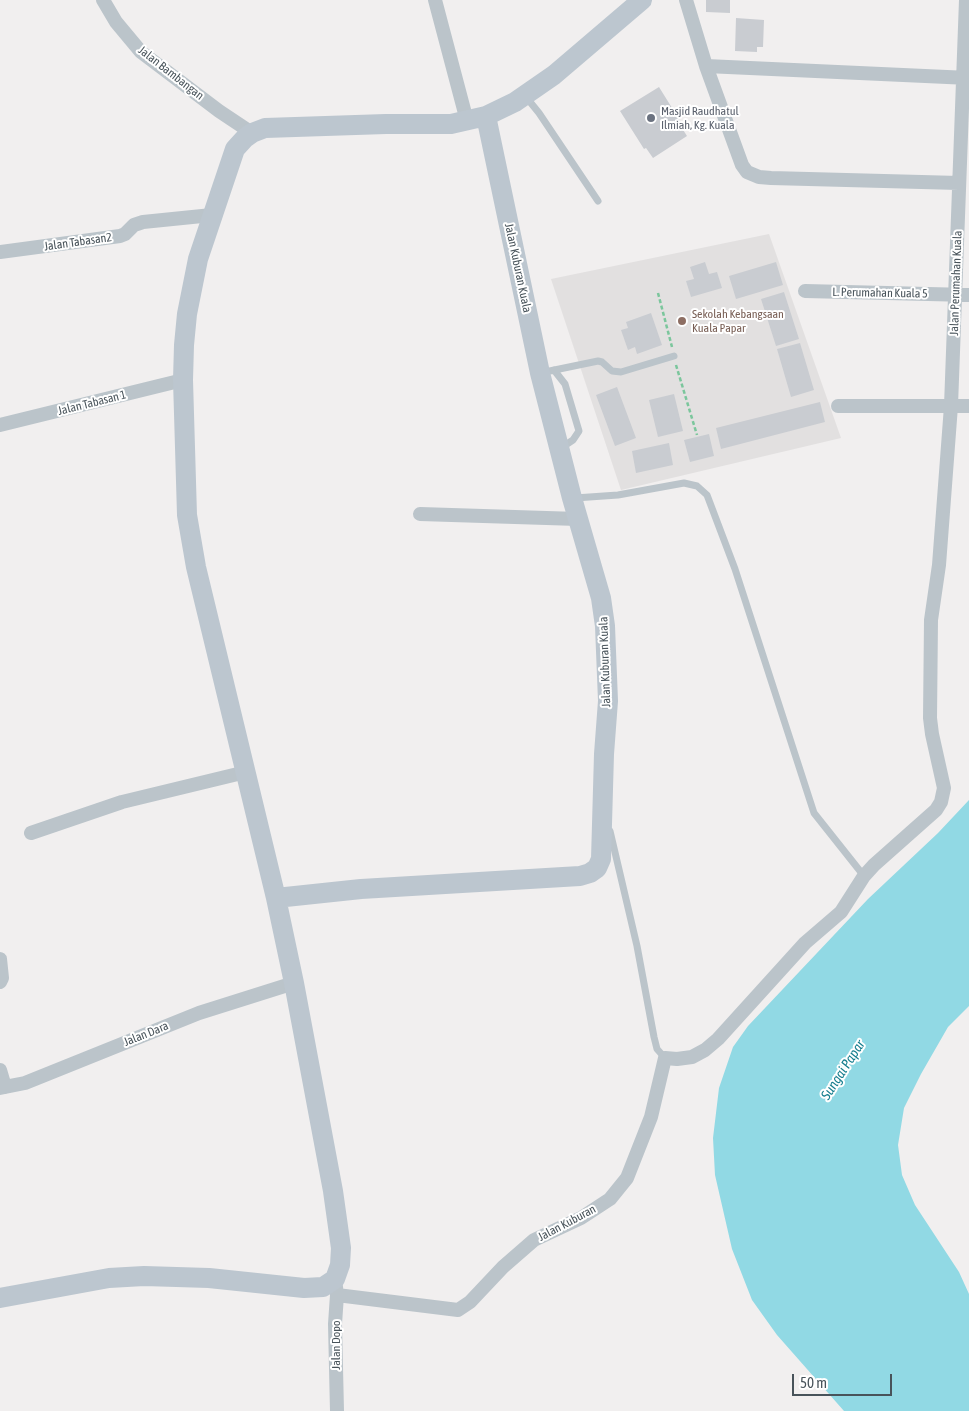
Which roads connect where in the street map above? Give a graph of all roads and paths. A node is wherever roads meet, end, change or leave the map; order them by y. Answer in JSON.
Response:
{"nodes":[{"id":1,"x":103,"y":0,"type":"edge"},
{"id":2,"x":435,"y":0,"type":"edge"},
{"id":3,"x":642,"y":0,"type":"edge"},
{"id":4,"x":686,"y":0,"type":"edge"},
{"id":5,"x":966,"y":0,"type":"edge"},
{"id":6,"x":706,"y":66,"type":"junction"},
{"id":7,"x":966,"y":78,"type":"edge"},
{"id":8,"x":525,"y":96,"type":"junction"},
{"id":9,"x":477,"y":118,"type":"junction"},
{"id":10,"x":252,"y":133,"type":"junction"},
{"id":11,"x":959,"y":183,"type":"junction"},
{"id":12,"x":598,"y":201,"type":"dead end"},
{"id":13,"x":212,"y":215,"type":"junction"},
{"id":14,"x":0,"y":252,"type":"edge"},
{"id":15,"x":805,"y":291,"type":"dead end"},
{"id":16,"x":962,"y":294,"type":"edge"},
{"id":17,"x":674,"y":356,"type":"dead end"},
{"id":18,"x":547,"y":371,"type":"junction"},
{"id":19,"x":183,"y":380,"type":"junction"},
{"id":20,"x":838,"y":406,"type":"dead end"},
{"id":21,"x":951,"y":406,"type":"junction"},
{"id":22,"x":969,"y":406,"type":"edge"},
{"id":23,"x":0,"y":425,"type":"edge"},
{"id":24,"x":572,"y":498,"type":"junction"},
{"id":25,"x":420,"y":514,"type":"dead end"},
{"id":26,"x":578,"y":519,"type":"junction"},
{"id":27,"x":246,"y":772,"type":"junction"},
{"id":28,"x":603,"y":801,"type":"junction"},
{"id":29,"x":31,"y":833,"type":"dead end"},
{"id":30,"x":864,"y":876,"type":"junction"},
{"id":31,"x":276,"y":898,"type":"junction"},
{"id":32,"x":0,"y":959,"type":"edge"},
{"id":33,"x":0,"y":982,"type":"edge"},
{"id":34,"x":294,"y":983,"type":"junction"},
{"id":35,"x":665,"y":1058,"type":"junction"},
{"id":36,"x":0,"y":1070,"type":"edge"},
{"id":37,"x":3,"y":1088,"type":"edge"},
{"id":38,"x":336,"y":1287,"type":"junction"},
{"id":39,"x":0,"y":1298,"type":"edge"},
{"id":40,"x":337,"y":1411,"type":"edge"}],
"edges":[{"from":1,"to":10,"type":"street","name":"Jalan Bambangan"},
{"from":2,"to":9,"type":"street"},
{"from":3,"to":8,"type":"main road"},
{"from":4,"to":6,"type":"street"},
{"from":5,"to":7,"type":"street","name":"Jalan Perumahan Kuala"},
{"from":6,"to":7,"type":"street"},
{"from":6,"to":11,"type":"street"},
{"from":7,"to":11,"type":"street","name":"Jalan Perumahan Kuala"},
{"from":8,"to":9,"type":"main road"},
{"from":8,"to":12,"type":"lane"},
{"from":9,"to":10,"type":"main road"},
{"from":9,"to":18,"type":"main road","name":"Jalan Kuburan Kuala"},
{"from":10,"to":13,"type":"main road"},
{"from":11,"to":16,"type":"street","name":"Jalan Perumahan Kuala"},
{"from":13,"to":14,"type":"street","name":"Jalan Tabasan2"},
{"from":13,"to":19,"type":"main road"},
{"from":15,"to":16,"type":"street","name":"L. Perumahan Kuala 5"},
{"from":16,"to":21,"type":"street","name":"Jalan Perumahan Kuala"},
{"from":17,"to":18,"type":"lane"},
{"from":18,"to":24,"type":"main road","name":"Jalan Kuburan Kuala"},
{"from":19,"to":23,"type":"street","name":"Jalan Tabasan 1"},
{"from":19,"to":27,"type":"main road"},
{"from":20,"to":21,"type":"street"},
{"from":21,"to":22,"type":"street"},
{"from":21,"to":30,"type":"street","name":"Jalan Perumahan Kuala"},
{"from":24,"to":26,"type":"main road","name":"Jalan Kuburan Kuala"},
{"from":24,"to":30,"type":"lane"},
{"from":25,"to":26,"type":"street"},
{"from":26,"to":28,"type":"main road","name":"Jalan Kuburan Kuala"},
{"from":27,"to":29,"type":"street"},
{"from":27,"to":31,"type":"main road"},
{"from":28,"to":31,"type":"main road","name":"Jalan Kuburan Kuala"},
{"from":28,"to":35,"type":"lane"},
{"from":30,"to":35,"type":"street","name":"Jalan Perumahan Kuala"},
{"from":31,"to":34,"type":"main road"},
{"from":32,"to":33,"type":"street"},
{"from":34,"to":37,"type":"street","name":"Jalan Dara"},
{"from":34,"to":38,"type":"main road"},
{"from":35,"to":38,"type":"street","name":"Jalan Kuburan"},
{"from":36,"to":37,"type":"street"},
{"from":38,"to":39,"type":"main road"},
{"from":38,"to":40,"type":"street","name":"Jalan Dopo"}]}
